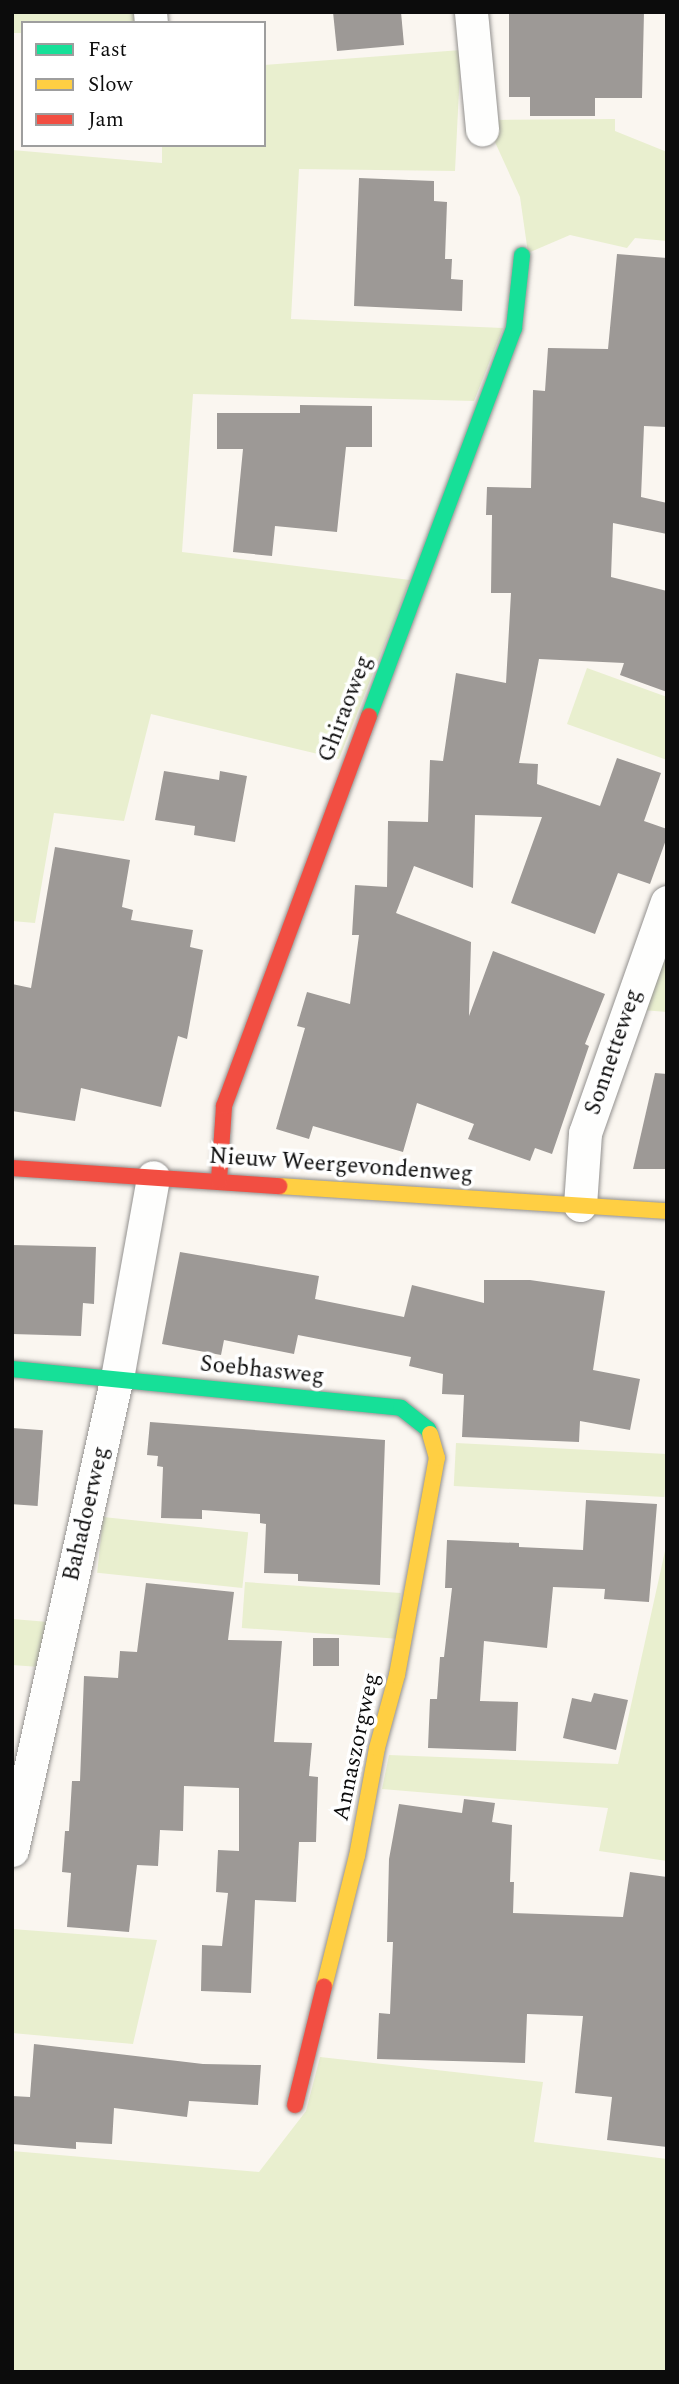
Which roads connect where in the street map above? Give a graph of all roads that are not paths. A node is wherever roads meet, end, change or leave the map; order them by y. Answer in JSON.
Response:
{"nodes":[{"id":1,"x":471,"y":12,"type":"edge"},
{"id":2,"x":482,"y":129,"type":"dead end"},
{"id":3,"x":522,"y":255,"type":"dead end"},
{"id":4,"x":667,"y":902,"type":"edge"},
{"id":5,"x":12,"y":1168,"type":"edge"},
{"id":6,"x":153,"y":1177,"type":"junction"},
{"id":7,"x":219,"y":1180,"type":"junction"},
{"id":8,"x":580,"y":1205,"type":"junction"},
{"id":9,"x":667,"y":1211,"type":"edge"},
{"id":10,"x":12,"y":1369,"type":"edge"},
{"id":11,"x":117,"y":1378,"type":"junction"},
{"id":12,"x":401,"y":1408,"type":"joint"},
{"id":13,"x":12,"y":1850,"type":"edge"},
{"id":14,"x":295,"y":2105,"type":"dead end"}],
"edges":[{"from":1,"to":2,"type":"street"},
{"from":3,"to":7,"type":"street","name":"Ghiraoweg"},
{"from":4,"to":8,"type":"street","name":"Sonnetteweg"},
{"from":5,"to":6,"type":"street","name":"Nieuw Weergevondenweg"},
{"from":6,"to":7,"type":"street","name":"Nieuw Weergevondenweg"},
{"from":6,"to":11,"type":"street","name":"Bahadoerweg"},
{"from":7,"to":8,"type":"street","name":"Nieuw Weergevondenweg"},
{"from":8,"to":9,"type":"street","name":"Nieuw Weergevondenweg"},
{"from":10,"to":11,"type":"street","name":"Soebhasweg"},
{"from":11,"to":12,"type":"street","name":"Soebhasweg"},
{"from":11,"to":13,"type":"street","name":"Bahadoerweg"},
{"from":12,"to":14,"type":"street","name":"Annaszorgweg"}]}
